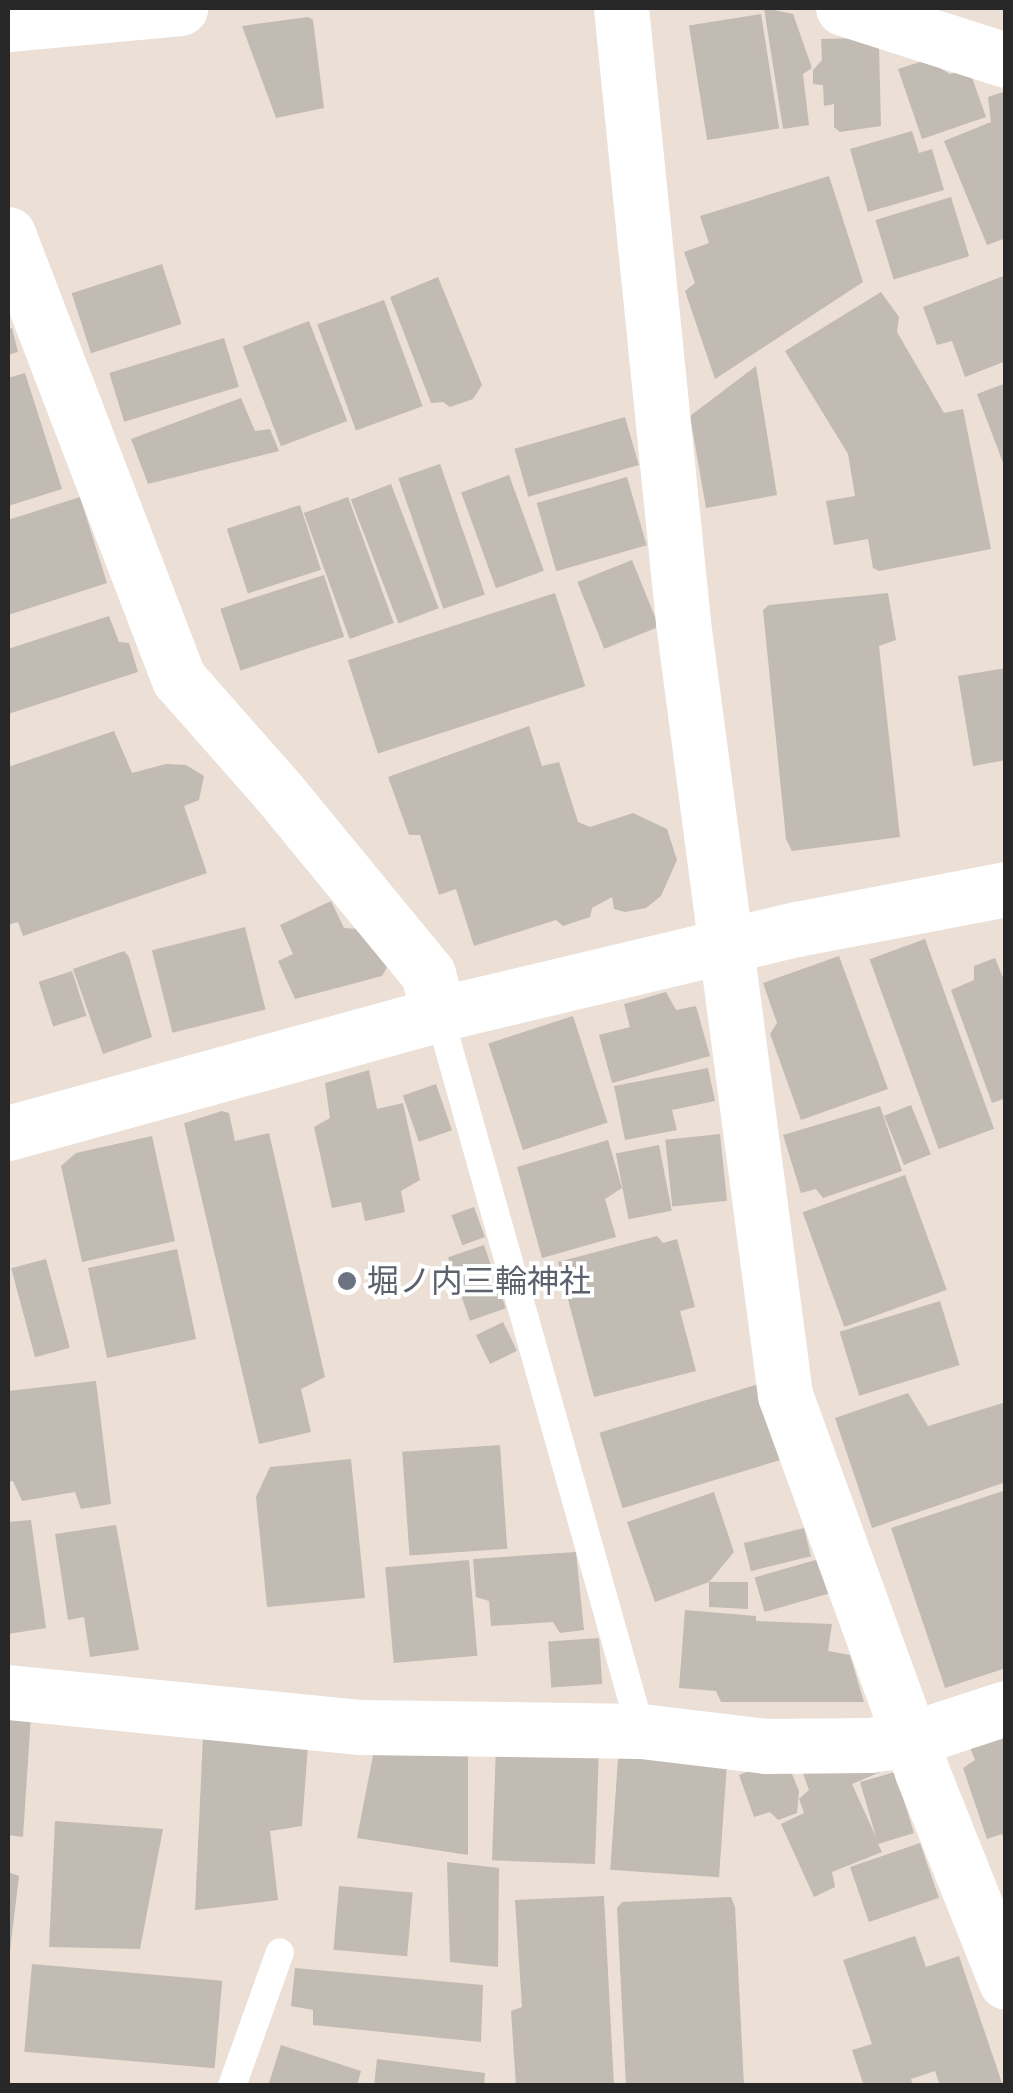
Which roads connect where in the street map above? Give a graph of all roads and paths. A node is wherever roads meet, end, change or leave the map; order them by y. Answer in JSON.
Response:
{"nodes":[{"id":1,"x":180,"y":8,"type":"edge"},
{"id":2,"x":621,"y":8,"type":"edge"},
{"id":3,"x":843,"y":8,"type":"edge"},
{"id":4,"x":8,"y":24,"type":"edge"},
{"id":5,"x":1006,"y":60,"type":"edge"},
{"id":6,"x":8,"y":234,"type":"edge"},
{"id":7,"x":1006,"y":889,"type":"edge"},
{"id":8,"x":725,"y":946,"type":"junction"},
{"id":9,"x":439,"y":1014,"type":"junction"},
{"id":10,"x":8,"y":1133,"type":"edge"},
{"id":11,"x":8,"y":1692,"type":"edge"},
{"id":12,"x":1006,"y":1708,"type":"edge"},
{"id":13,"x":640,"y":1732,"type":"junction"},
{"id":14,"x":911,"y":1739,"type":"junction"},
{"id":15,"x":280,"y":1952,"type":"dead end"},
{"id":16,"x":1006,"y":1982,"type":"edge"},
{"id":17,"x":232,"y":2086,"type":"edge"}],
"edges":[{"from":1,"to":4,"type":"street"},
{"from":2,"to":8,"type":"street"},
{"from":3,"to":5,"type":"street"},
{"from":6,"to":9,"type":"street"},
{"from":7,"to":8,"type":"street"},
{"from":8,"to":9,"type":"street"},
{"from":8,"to":14,"type":"street"},
{"from":9,"to":10,"type":"street"},
{"from":9,"to":13,"type":"lane"},
{"from":11,"to":13,"type":"street"},
{"from":12,"to":14,"type":"street"},
{"from":13,"to":14,"type":"street"},
{"from":14,"to":16,"type":"street"},
{"from":15,"to":17,"type":"lane"}]}
